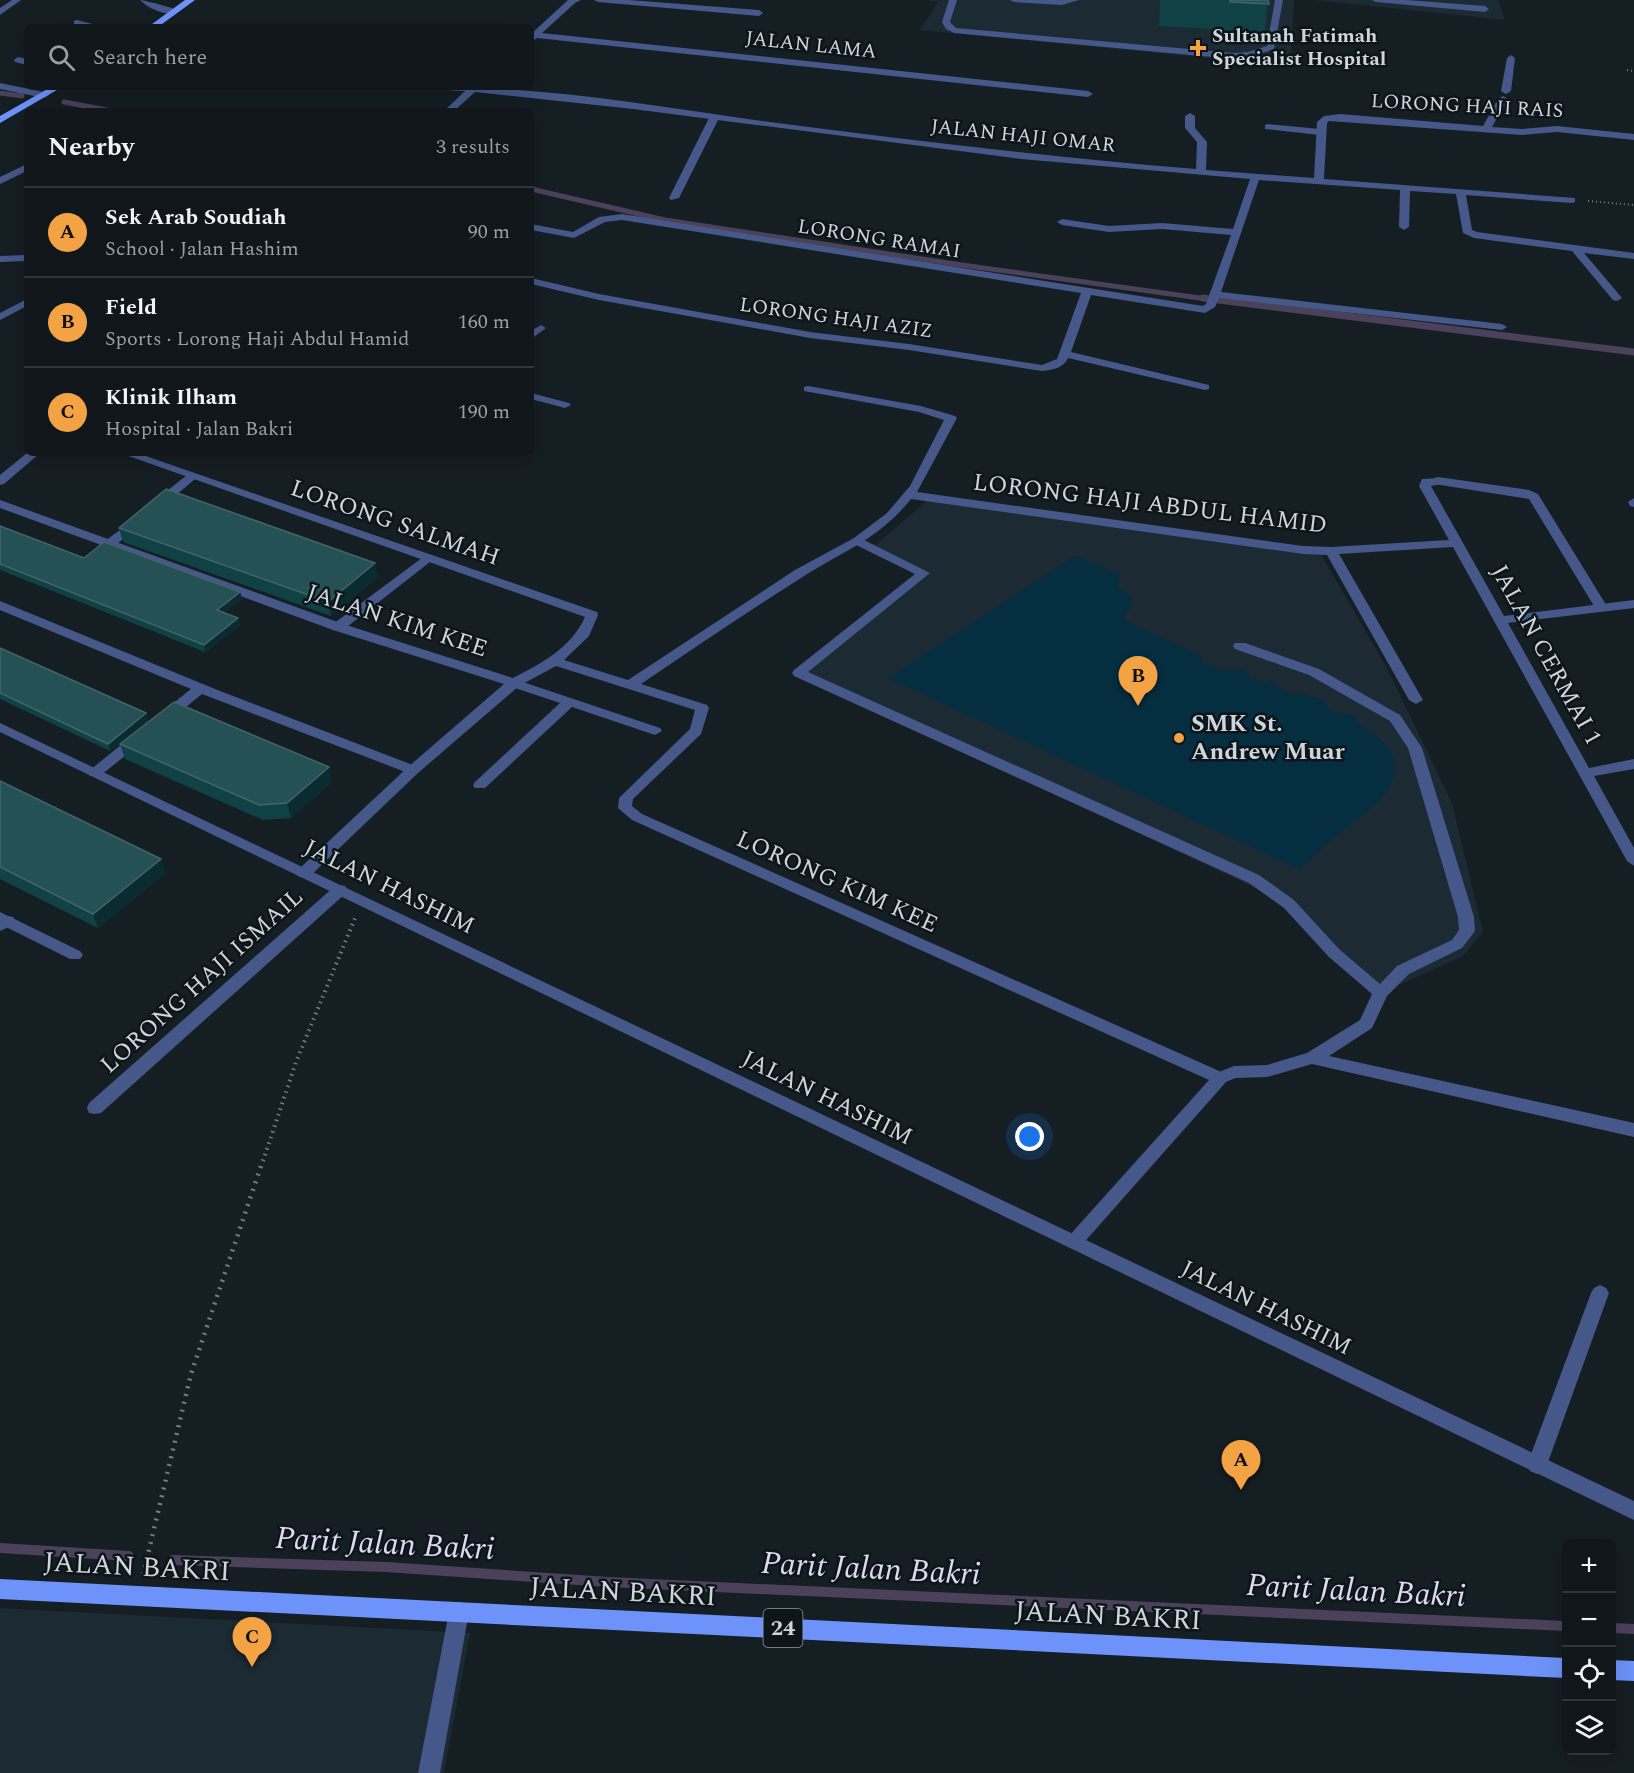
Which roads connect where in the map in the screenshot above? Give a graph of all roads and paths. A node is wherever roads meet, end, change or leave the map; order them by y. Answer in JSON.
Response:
{"nodes":[{"id":1,"x":17,"y":0,"type":"edge"},
{"id":2,"x":144,"y":0,"type":"edge"},
{"id":3,"x":191,"y":0,"type":"edge"},
{"id":4,"x":577,"y":0,"type":"edge"},
{"id":5,"x":598,"y":0,"type":"edge"},
{"id":6,"x":953,"y":0,"type":"edge"},
{"id":7,"x":1014,"y":0,"type":"edge"},
{"id":8,"x":1075,"y":0,"type":"edge"},
{"id":9,"x":1279,"y":0,"type":"edge"},
{"id":10,"x":1376,"y":0,"type":"edge"},
{"id":11,"x":1485,"y":9,"type":"dead end"},
{"id":12,"x":176,"y":10,"type":"junction"},
{"id":13,"x":0,"y":12,"type":"edge"},
{"id":14,"x":759,"y":14,"type":"dead end"},
{"id":15,"x":77,"y":23,"type":"dead end"},
{"id":16,"x":81,"y":24,"type":"edge"},
{"id":17,"x":157,"y":24,"type":"edge"},
{"id":18,"x":534,"y":36,"type":"edge"},
{"id":19,"x":534,"y":37,"type":"edge"},
{"id":20,"x":1511,"y":58,"type":"dead end"},
{"id":21,"x":1627,"y":70,"type":"dead end"},
{"id":22,"x":1634,"y":71,"type":"edge"},
{"id":23,"x":0,"y":86,"type":"edge"},
{"id":24,"x":52,"y":90,"type":"edge"},
{"id":25,"x":472,"y":90,"type":"edge"},
{"id":26,"x":490,"y":90,"type":"edge"},
{"id":27,"x":44,"y":94,"type":"junction"},
{"id":28,"x":1088,"y":94,"type":"dead end"},
{"id":29,"x":452,"y":108,"type":"edge"},
{"id":30,"x":1190,"y":116,"type":"dead end"},
{"id":31,"x":714,"y":118,"type":"junction"},
{"id":32,"x":0,"y":120,"type":"edge"},
{"id":33,"x":1268,"y":127,"type":"dead end"},
{"id":34,"x":1487,"y":128,"type":"junction"},
{"id":35,"x":1320,"y":132,"type":"junction"},
{"id":36,"x":1634,"y":137,"type":"edge"},
{"id":37,"x":24,"y":169,"type":"edge"},
{"id":38,"x":1201,"y":172,"type":"junction"},
{"id":39,"x":1256,"y":176,"type":"junction"},
{"id":40,"x":0,"y":181,"type":"edge"},
{"id":41,"x":1319,"y":181,"type":"junction"},
{"id":42,"x":1405,"y":187,"type":"junction"},
{"id":43,"x":1460,"y":191,"type":"junction"},
{"id":44,"x":674,"y":198,"type":"dead end"},
{"id":45,"x":1572,"y":200,"type":"joint"},
{"id":46,"x":1634,"y":205,"type":"edge"},
{"id":47,"x":1062,"y":222,"type":"dead end"},
{"id":48,"x":1404,"y":227,"type":"dead end"},
{"id":49,"x":534,"y":228,"type":"edge"},
{"id":50,"x":1236,"y":232,"type":"junction"},
{"id":51,"x":1576,"y":249,"type":"junction"},
{"id":52,"x":1634,"y":256,"type":"edge"},
{"id":53,"x":24,"y":258,"type":"edge"},
{"id":54,"x":0,"y":259,"type":"edge"},
{"id":55,"x":534,"y":282,"type":"edge"},
{"id":56,"x":1088,"y":290,"type":"junction"},
{"id":57,"x":1617,"y":298,"type":"dead end"},
{"id":58,"x":1213,"y":299,"type":"junction"},
{"id":59,"x":24,"y":304,"type":"edge"},
{"id":60,"x":0,"y":317,"type":"edge"},
{"id":61,"x":1502,"y":327,"type":"dead end"},
{"id":62,"x":541,"y":328,"type":"dead end"},
{"id":63,"x":534,"y":334,"type":"edge"},
{"id":64,"x":1064,"y":354,"type":"junction"},
{"id":65,"x":1205,"y":387,"type":"dead end"},
{"id":66,"x":808,"y":388,"type":"dead end"},
{"id":67,"x":534,"y":397,"type":"edge"},
{"id":68,"x":565,"y":405,"type":"dead end"},
{"id":69,"x":30,"y":456,"type":"edge"},
{"id":70,"x":134,"y":456,"type":"edge"},
{"id":71,"x":191,"y":476,"type":"junction"},
{"id":72,"x":0,"y":481,"type":"edge"},
{"id":73,"x":909,"y":495,"type":"junction"},
{"id":74,"x":0,"y":504,"type":"edge"},
{"id":75,"x":858,"y":541,"type":"junction"},
{"id":76,"x":1458,"y":543,"type":"junction"},
{"id":77,"x":109,"y":544,"type":"junction"},
{"id":78,"x":1331,"y":551,"type":"junction"},
{"id":79,"x":426,"y":559,"type":"junction"},
{"id":80,"x":1634,"y":604,"type":"edge"},
{"id":81,"x":0,"y":605,"type":"edge"},
{"id":82,"x":1602,"y":608,"type":"junction"},
{"id":83,"x":1501,"y":620,"type":"junction"},
{"id":84,"x":338,"y":627,"type":"junction"},
{"id":85,"x":1240,"y":646,"type":"dead end"},
{"id":86,"x":555,"y":661,"type":"junction"},
{"id":87,"x":514,"y":682,"type":"junction"},
{"id":88,"x":630,"y":686,"type":"junction"},
{"id":89,"x":201,"y":688,"type":"junction"},
{"id":90,"x":1416,"y":700,"type":"dead end"},
{"id":91,"x":570,"y":702,"type":"junction"},
{"id":92,"x":0,"y":727,"type":"edge"},
{"id":93,"x":655,"y":731,"type":"dead end"},
{"id":94,"x":1634,"y":764,"type":"edge"},
{"id":95,"x":413,"y":770,"type":"junction"},
{"id":96,"x":95,"y":773,"type":"junction"},
{"id":97,"x":1585,"y":773,"type":"junction"},
{"id":98,"x":480,"y":785,"type":"dead end"},
{"id":99,"x":1634,"y":861,"type":"edge"},
{"id":100,"x":304,"y":873,"type":"junction"},
{"id":101,"x":340,"y":891,"type":"junction"},
{"id":102,"x":362,"y":901,"type":"junction"},
{"id":103,"x":3,"y":921,"type":"edge"},
{"id":104,"x":75,"y":955,"type":"dead end"},
{"id":105,"x":1381,"y":993,"type":"junction"},
{"id":106,"x":1312,"y":1058,"type":"junction"},
{"id":107,"x":1220,"y":1078,"type":"junction"},
{"id":108,"x":95,"y":1108,"type":"dead end"},
{"id":109,"x":1634,"y":1130,"type":"edge"},
{"id":110,"x":1074,"y":1242,"type":"junction"},
{"id":111,"x":1600,"y":1293,"type":"dead end"},
{"id":112,"x":1537,"y":1465,"type":"junction"},
{"id":113,"x":1634,"y":1511,"type":"edge"},
{"id":114,"x":0,"y":1589,"type":"edge"},
{"id":115,"x":138,"y":1596,"type":"junction"},
{"id":116,"x":459,"y":1612,"type":"junction"},
{"id":117,"x":1562,"y":1668,"type":"edge"},
{"id":118,"x":1616,"y":1670,"type":"edge"},
{"id":119,"x":1634,"y":1671,"type":"edge"},
{"id":120,"x":429,"y":1773,"type":"edge"}],
"edges":[{"from":1,"to":13,"type":"street"},
{"from":2,"to":12,"type":"street"},
{"from":3,"to":12,"type":"main road"},
{"from":4,"to":18,"type":"street"},
{"from":5,"to":14,"type":"street"},
{"from":6,"to":9,"type":"street"},
{"from":7,"to":8,"type":"street"},
{"from":10,"to":11,"type":"street"},
{"from":12,"to":17,"type":"main road"},
{"from":15,"to":16,"type":"street"},
{"from":19,"to":28,"type":"street","name":"JALAN LAMA"},
{"from":20,"to":34,"type":"street"},
{"from":21,"to":22,"type":"path"},
{"from":23,"to":27,"type":"street"},
{"from":24,"to":27,"type":"main road"},
{"from":25,"to":29,"type":"street"},
{"from":26,"to":31,"type":"street","name":"JALAN HAJI OMAR"},
{"from":27,"to":32,"type":"main road"},
{"from":30,"to":38,"type":"street"},
{"from":31,"to":38,"type":"street","name":"JALAN HAJI OMAR"},
{"from":31,"to":44,"type":"street"},
{"from":33,"to":35,"type":"street"},
{"from":34,"to":35,"type":"street","name":"LORONG HAJI RAIS"},
{"from":34,"to":36,"type":"street","name":"LORONG HAJI RAIS"},
{"from":35,"to":41,"type":"street"},
{"from":37,"to":40,"type":"street"},
{"from":38,"to":39,"type":"street","name":"JALAN HAJI OMAR"},
{"from":39,"to":41,"type":"street","name":"JALAN HAJI OMAR"},
{"from":39,"to":50,"type":"street"},
{"from":41,"to":42,"type":"street","name":"JALAN HAJI OMAR"},
{"from":42,"to":43,"type":"street","name":"JALAN HAJI OMAR"},
{"from":42,"to":48,"type":"street"},
{"from":43,"to":45,"type":"street","name":"JALAN HAJI OMAR"},
{"from":43,"to":51,"type":"street"},
{"from":45,"to":46,"type":"path"},
{"from":47,"to":50,"type":"street"},
{"from":49,"to":56,"type":"street","name":"LORONG RAMAI"},
{"from":50,"to":58,"type":"street"},
{"from":51,"to":52,"type":"street"},
{"from":51,"to":57,"type":"street"},
{"from":53,"to":54,"type":"street"},
{"from":55,"to":64,"type":"street","name":"LORONG HAJI AZIZ"},
{"from":56,"to":58,"type":"street","name":"LORONG RAMAI"},
{"from":56,"to":64,"type":"street"},
{"from":58,"to":61,"type":"street","name":"LORONG RAMAI"},
{"from":59,"to":60,"type":"street"},
{"from":62,"to":63,"type":"street"},
{"from":64,"to":65,"type":"street"},
{"from":66,"to":73,"type":"street"},
{"from":67,"to":68,"type":"street"},
{"from":69,"to":72,"type":"street"},
{"from":70,"to":71,"type":"street","name":"LORONG SALMAH"},
{"from":71,"to":77,"type":"street"},
{"from":71,"to":79,"type":"street","name":"LORONG SALMAH"},
{"from":73,"to":75,"type":"street"},
{"from":73,"to":78,"type":"street","name":"LORONG HAJI ABDUL HAMID"},
{"from":74,"to":77,"type":"street","name":"JALAN KIM KEE"},
{"from":75,"to":88,"type":"street"},
{"from":75,"to":105,"type":"street"},
{"from":76,"to":78,"type":"street","name":"LORONG HAJI ABDUL HAMID"},
{"from":76,"to":82,"type":"street","name":"JALAN CERMAI 1"},
{"from":76,"to":83,"type":"street","name":"JALAN CERMAI 1"},
{"from":77,"to":84,"type":"street","name":"JALAN KIM KEE"},
{"from":78,"to":90,"type":"street"},
{"from":79,"to":84,"type":"street"},
{"from":79,"to":86,"type":"street","name":"LORONG SALMAH"},
{"from":80,"to":82,"type":"street"},
{"from":81,"to":89,"type":"street"},
{"from":82,"to":83,"type":"street"},
{"from":83,"to":97,"type":"street","name":"JALAN CERMAI 1"},
{"from":84,"to":87,"type":"street","name":"JALAN KIM KEE"},
{"from":85,"to":105,"type":"street"},
{"from":86,"to":87,"type":"street"},
{"from":86,"to":88,"type":"street"},
{"from":87,"to":91,"type":"street"},
{"from":87,"to":95,"type":"street","name":"JALAN KIM KEE"},
{"from":88,"to":107,"type":"street","name":"LORONG KIM KEE"},
{"from":89,"to":95,"type":"street"},
{"from":89,"to":96,"type":"street"},
{"from":91,"to":93,"type":"street"},
{"from":91,"to":98,"type":"street"},
{"from":92,"to":96,"type":"street","name":"JALAN HASHIM"},
{"from":94,"to":97,"type":"street"},
{"from":95,"to":100,"type":"street","name":"JALAN KIM KEE"},
{"from":96,"to":100,"type":"street","name":"JALAN HASHIM"},
{"from":97,"to":99,"type":"street","name":"JALAN CERMAI 1"},
{"from":100,"to":101,"type":"street","name":"JALAN HASHIM"},
{"from":101,"to":102,"type":"street","name":"JALAN HASHIM"},
{"from":101,"to":108,"type":"street","name":"LORONG HAJI ISMAIL"},
{"from":102,"to":110,"type":"street","name":"JALAN HASHIM"},
{"from":102,"to":115,"type":"path"},
{"from":103,"to":104,"type":"street"},
{"from":105,"to":106,"type":"street"},
{"from":106,"to":107,"type":"street"},
{"from":106,"to":109,"type":"street"},
{"from":107,"to":110,"type":"street"},
{"from":110,"to":112,"type":"street","name":"JALAN HASHIM"},
{"from":111,"to":112,"type":"street"},
{"from":112,"to":113,"type":"street","name":"JALAN HASHIM"},
{"from":114,"to":115,"type":"main road","name":"JALAN BAKRI","number":"24"},
{"from":115,"to":116,"type":"main road","name":"JALAN BAKRI","number":"24"},
{"from":116,"to":117,"type":"main road","name":"JALAN BAKRI","number":"24"},
{"from":116,"to":120,"type":"street"},
{"from":118,"to":119,"type":"main road"}]}
